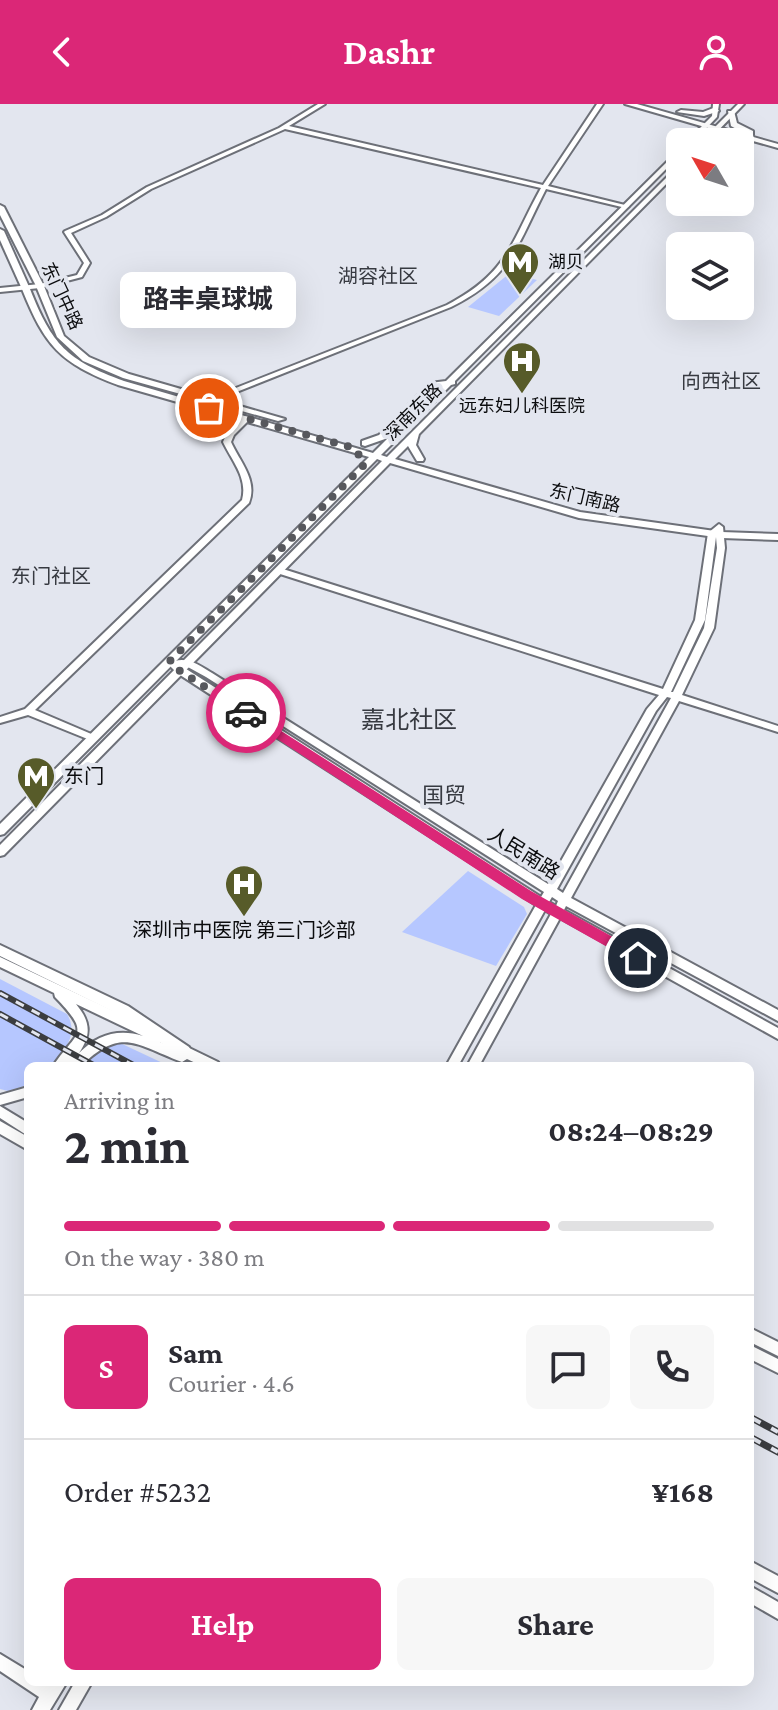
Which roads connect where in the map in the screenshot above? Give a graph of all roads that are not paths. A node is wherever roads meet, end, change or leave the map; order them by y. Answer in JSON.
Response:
{"nodes":[{"id":1,"x":322,"y":104,"type":"edge"},
{"id":2,"x":600,"y":104,"type":"edge"},
{"id":3,"x":629,"y":104,"type":"edge"},
{"id":4,"x":650,"y":104,"type":"edge"},
{"id":5,"x":741,"y":104,"type":"edge"},
{"id":6,"x":716,"y":107,"type":"edge"},
{"id":7,"x":731,"y":113,"type":"junction"},
{"id":8,"x":677,"y":115,"type":"junction"},
{"id":9,"x":708,"y":123,"type":"junction"},
{"id":10,"x":284,"y":127,"type":"junction"},
{"id":11,"x":718,"y":127,"type":"junction"},
{"id":12,"x":691,"y":128,"type":"edge"},
{"id":13,"x":703,"y":128,"type":"edge"},
{"id":14,"x":722,"y":128,"type":"edge"},
{"id":15,"x":739,"y":128,"type":"edge"},
{"id":16,"x":754,"y":137,"type":"edge"},
{"id":17,"x":778,"y":144,"type":"edge"},
{"id":18,"x":666,"y":165,"type":"edge"},
{"id":19,"x":666,"y":180,"type":"edge"},
{"id":20,"x":544,"y":187,"type":"junction"},
{"id":21,"x":626,"y":206,"type":"junction"},
{"id":22,"x":0,"y":207,"type":"edge"},
{"id":23,"x":0,"y":231,"type":"edge"},
{"id":24,"x":40,"y":286,"type":"junction"},
{"id":25,"x":0,"y":289,"type":"edge"},
{"id":26,"x":26,"y":289,"type":"junction"},
{"id":27,"x":452,"y":382,"type":"junction"},
{"id":28,"x":243,"y":387,"type":"junction"},
{"id":29,"x":206,"y":398,"type":"junction"},
{"id":30,"x":240,"y":407,"type":"junction"},
{"id":31,"x":247,"y":418,"type":"junction"},
{"id":32,"x":415,"y":435,"type":"junction"},
{"id":33,"x":365,"y":443,"type":"junction"},
{"id":34,"x":354,"y":448,"type":"junction"},
{"id":35,"x":381,"y":452,"type":"junction"},
{"id":36,"x":395,"y":455,"type":"junction"},
{"id":37,"x":417,"y":462,"type":"junction"},
{"id":38,"x":365,"y":467,"type":"junction"},
{"id":39,"x":379,"y":471,"type":"junction"},
{"id":40,"x":778,"y":530,"type":"edge"},
{"id":41,"x":718,"y":531,"type":"junction"},
{"id":42,"x":778,"y":537,"type":"edge"},
{"id":43,"x":280,"y":571,"type":"junction"},
{"id":44,"x":170,"y":661,"type":"junction"},
{"id":45,"x":184,"y":667,"type":"junction"},
{"id":46,"x":671,"y":695,"type":"junction"},
{"id":47,"x":28,"y":711,"type":"junction"},
{"id":48,"x":0,"y":720,"type":"edge"},
{"id":49,"x":778,"y":729,"type":"edge"},
{"id":50,"x":93,"y":738,"type":"junction"},
{"id":51,"x":0,"y":831,"type":"edge"},
{"id":52,"x":0,"y":852,"type":"edge"},
{"id":53,"x":550,"y":891,"type":"junction"},
{"id":54,"x":565,"y":900,"type":"junction"},
{"id":55,"x":542,"y":904,"type":"junction"},
{"id":56,"x":557,"y":913,"type":"junction"},
{"id":57,"x":0,"y":950,"type":"edge"},
{"id":58,"x":0,"y":962,"type":"edge"},
{"id":59,"x":50,"y":986,"type":"junction"},
{"id":60,"x":778,"y":1016,"type":"edge"},
{"id":61,"x":778,"y":1034,"type":"edge"},
{"id":62,"x":184,"y":1051,"type":"junction"},
{"id":63,"x":63,"y":1062,"type":"edge"},
{"id":64,"x":77,"y":1062,"type":"edge"},
{"id":65,"x":202,"y":1062,"type":"edge"},
{"id":66,"x":206,"y":1062,"type":"edge"},
{"id":67,"x":454,"y":1062,"type":"edge"},
{"id":68,"x":475,"y":1062,"type":"edge"},
{"id":69,"x":24,"y":1093,"type":"edge"},
{"id":70,"x":0,"y":1100,"type":"edge"},
{"id":71,"x":0,"y":1111,"type":"edge"},
{"id":72,"x":0,"y":1127,"type":"edge"},
{"id":73,"x":24,"y":1127,"type":"edge"},
{"id":74,"x":24,"y":1142,"type":"edge"},
{"id":75,"x":754,"y":1337,"type":"edge"},
{"id":76,"x":778,"y":1349,"type":"edge"},
{"id":77,"x":754,"y":1354,"type":"edge"},
{"id":78,"x":778,"y":1366,"type":"edge"},
{"id":79,"x":754,"y":1571,"type":"edge"},
{"id":80,"x":778,"y":1585,"type":"edge"},
{"id":81,"x":754,"y":1596,"type":"edge"},
{"id":82,"x":778,"y":1611,"type":"edge"},
{"id":83,"x":0,"y":1662,"type":"edge"},
{"id":84,"x":24,"y":1678,"type":"edge"},
{"id":85,"x":82,"y":1686,"type":"edge"},
{"id":86,"x":54,"y":1688,"type":"edge"},
{"id":87,"x":40,"y":1710,"type":"edge"},
{"id":88,"x":67,"y":1710,"type":"edge"}],
"edges":[{"from":1,"to":10,"type":"street"},
{"from":2,"to":20,"type":"street"},
{"from":3,"to":8,"type":"highway"},
{"from":4,"to":8,"type":"highway"},
{"from":5,"to":7,"type":"main road"},
{"from":6,"to":8,"type":"highway"},
{"from":6,"to":9,"type":"main road"},
{"from":7,"to":11,"type":"main road"},
{"from":7,"to":15,"type":"highway"},
{"from":8,"to":9,"type":"highway"},
{"from":8,"to":12,"type":"highway"},
{"from":9,"to":11,"type":"highway"},
{"from":9,"to":13,"type":"main road"},
{"from":10,"to":20,"type":"street"},
{"from":10,"to":24,"type":"street"},
{"from":11,"to":14,"type":"highway"},
{"from":16,"to":17,"type":"highway"},
{"from":18,"to":21,"type":"main road","name":"深南东路"},
{"from":19,"to":32,"type":"main road","name":"深南东路"},
{"from":20,"to":21,"type":"street"},
{"from":20,"to":28,"type":"street"},
{"from":21,"to":27,"type":"main road","name":"深南东路"},
{"from":22,"to":24,"type":"highway","name":"东门中路"},
{"from":23,"to":26,"type":"highway","name":"东门中路"},
{"from":24,"to":26,"type":"street"},
{"from":24,"to":29,"type":"main road","name":"东门中路"},
{"from":25,"to":26,"type":"street"},
{"from":26,"to":31,"type":"main road","name":"东门中路"},
{"from":27,"to":33,"type":"main road"},
{"from":27,"to":35,"type":"main road","name":"深南东路"},
{"from":28,"to":29,"type":"street"},
{"from":28,"to":30,"type":"street"},
{"from":29,"to":30,"type":"main road","name":"东门中路"},
{"from":30,"to":33,"type":"main road","name":"东门中路"},
{"from":31,"to":34,"type":"main road","name":"东门中路"},
{"from":31,"to":47,"type":"street"},
{"from":32,"to":36,"type":"main road","name":"深南东路"},
{"from":32,"to":37,"type":"main road"},
{"from":33,"to":35,"type":"main road","name":"东门中路"},
{"from":34,"to":35,"type":"main road","name":"东门中路"},
{"from":34,"to":38,"type":"main road"},
{"from":35,"to":36,"type":"main road","name":"东门中路"},
{"from":35,"to":38,"type":"main road","name":"深南东路"},
{"from":36,"to":37,"type":"main road","name":"东门南路"},
{"from":36,"to":39,"type":"main road","name":"深南东路"},
{"from":37,"to":39,"type":"main road"},
{"from":37,"to":41,"type":"main road","name":"东门南路"},
{"from":38,"to":44,"type":"main road","name":"深南东路"},
{"from":39,"to":43,"type":"main road","name":"深南东路"},
{"from":40,"to":41,"type":"main road","name":"东门南路"},
{"from":41,"to":42,"type":"main road","name":"东门南路"},
{"from":41,"to":46,"type":"street"},
{"from":43,"to":45,"type":"main road","name":"深南东路"},
{"from":43,"to":46,"type":"street"},
{"from":44,"to":45,"type":"street","name":"人民南路"},
{"from":44,"to":50,"type":"main road","name":"深南东路"},
{"from":45,"to":52,"type":"main road","name":"深南东路"},
{"from":45,"to":53,"type":"street","name":"人民南路"},
{"from":45,"to":55,"type":"street","name":"人民南路"},
{"from":46,"to":49,"type":"street"},
{"from":46,"to":53,"type":"street"},
{"from":46,"to":54,"type":"street"},
{"from":47,"to":48,"type":"street"},
{"from":47,"to":50,"type":"street"},
{"from":50,"to":51,"type":"main road","name":"深南东路"},
{"from":53,"to":54,"type":"street","name":"人民南路"},
{"from":53,"to":55,"type":"street"},
{"from":54,"to":56,"type":"street"},
{"from":54,"to":60,"type":"street","name":"人民南路"},
{"from":55,"to":56,"type":"street","name":"人民南路"},
{"from":55,"to":67,"type":"street"},
{"from":56,"to":61,"type":"street","name":"人民南路"},
{"from":56,"to":68,"type":"street"},
{"from":57,"to":62,"type":"main road"},
{"from":58,"to":59,"type":"street"},
{"from":59,"to":62,"type":"street"},
{"from":59,"to":63,"type":"street"},
{"from":62,"to":66,"type":"street"},
{"from":64,"to":65,"type":"street"},
{"from":69,"to":70,"type":"street"},
{"from":71,"to":73,"type":"street"},
{"from":72,"to":74,"type":"main road"},
{"from":75,"to":76,"type":"street"},
{"from":77,"to":78,"type":"street"},
{"from":79,"to":80,"type":"street"},
{"from":81,"to":82,"type":"street"},
{"from":83,"to":84,"type":"street"},
{"from":85,"to":88,"type":"street"},
{"from":86,"to":87,"type":"street"}]}
